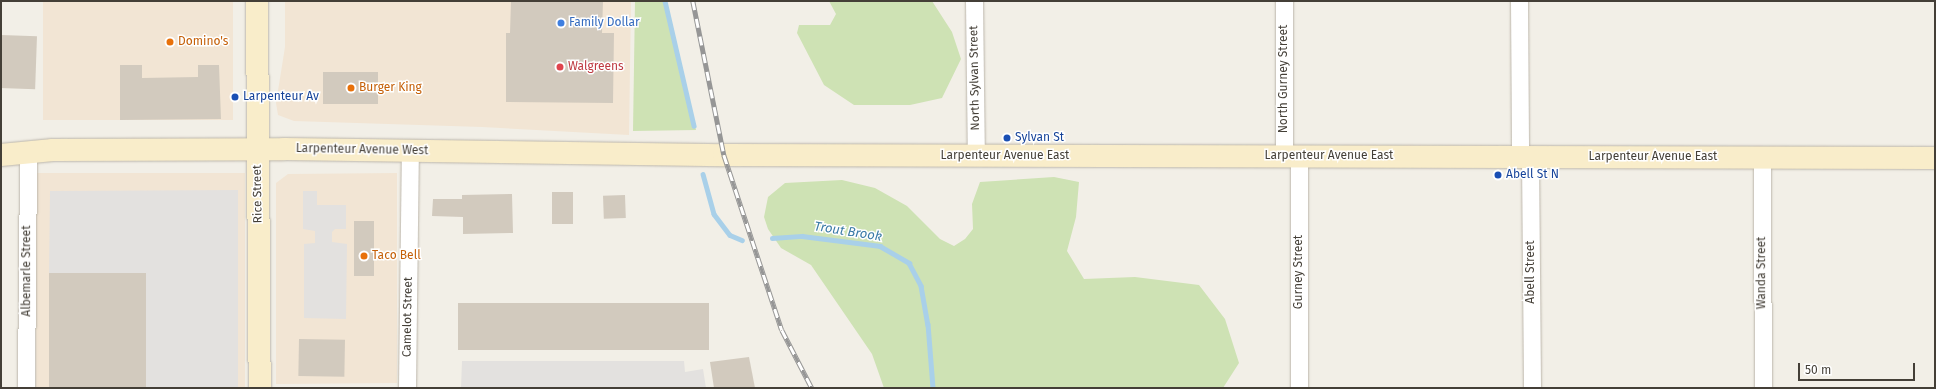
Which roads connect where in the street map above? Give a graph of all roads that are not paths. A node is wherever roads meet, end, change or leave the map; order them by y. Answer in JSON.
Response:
{"nodes":[{"id":1,"x":257,"y":1,"type":"edge"},
{"id":2,"x":974,"y":1,"type":"edge"},
{"id":3,"x":1284,"y":1,"type":"edge"},
{"id":4,"x":1519,"y":1,"type":"edge"},
{"id":5,"x":257,"y":149,"type":"junction"},
{"id":6,"x":410,"y":150,"type":"junction"},
{"id":7,"x":28,"y":153,"type":"junction"},
{"id":8,"x":1,"y":155,"type":"edge"},
{"id":9,"x":724,"y":155,"type":"joint"},
{"id":10,"x":976,"y":156,"type":"junction"},
{"id":11,"x":1291,"y":156,"type":"junction"},
{"id":12,"x":1525,"y":157,"type":"junction"},
{"id":13,"x":1762,"y":158,"type":"junction"},
{"id":14,"x":1935,"y":158,"type":"edge"},
{"id":15,"x":26,"y":388,"type":"edge"},
{"id":16,"x":260,"y":388,"type":"edge"},
{"id":17,"x":407,"y":388,"type":"edge"},
{"id":18,"x":1299,"y":388,"type":"edge"},
{"id":19,"x":1532,"y":388,"type":"edge"},
{"id":20,"x":1763,"y":388,"type":"edge"}],
"edges":[{"from":1,"to":5,"type":"main road","name":"Rice Street"},
{"from":2,"to":10,"type":"street","name":"North Sylvan Street"},
{"from":3,"to":11,"type":"street","name":"North Gurney Street"},
{"from":4,"to":12,"type":"street","name":"Abell Street"},
{"from":5,"to":6,"type":"main road","name":"Larpenteur Avenue West"},
{"from":5,"to":7,"type":"main road","name":"Larpenteur Avenue West"},
{"from":5,"to":16,"type":"main road","name":"Rice Street"},
{"from":6,"to":9,"type":"main road","name":"Larpenteur Avenue West"},
{"from":6,"to":17,"type":"street","name":"Camelot Street"},
{"from":7,"to":8,"type":"main road","name":"Larpenteur Avenue West"},
{"from":7,"to":15,"type":"street","name":"Albemarle Street"},
{"from":9,"to":10,"type":"main road","name":"Larpenteur Avenue East"},
{"from":10,"to":11,"type":"main road","name":"Larpenteur Avenue East"},
{"from":11,"to":12,"type":"main road","name":"Larpenteur Avenue East"},
{"from":11,"to":18,"type":"street","name":"Gurney Street"},
{"from":12,"to":13,"type":"main road","name":"Larpenteur Avenue East"},
{"from":12,"to":19,"type":"street","name":"Abell Street"},
{"from":13,"to":14,"type":"main road","name":"Larpenteur Avenue East"},
{"from":13,"to":20,"type":"street","name":"Wanda Street"}]}
